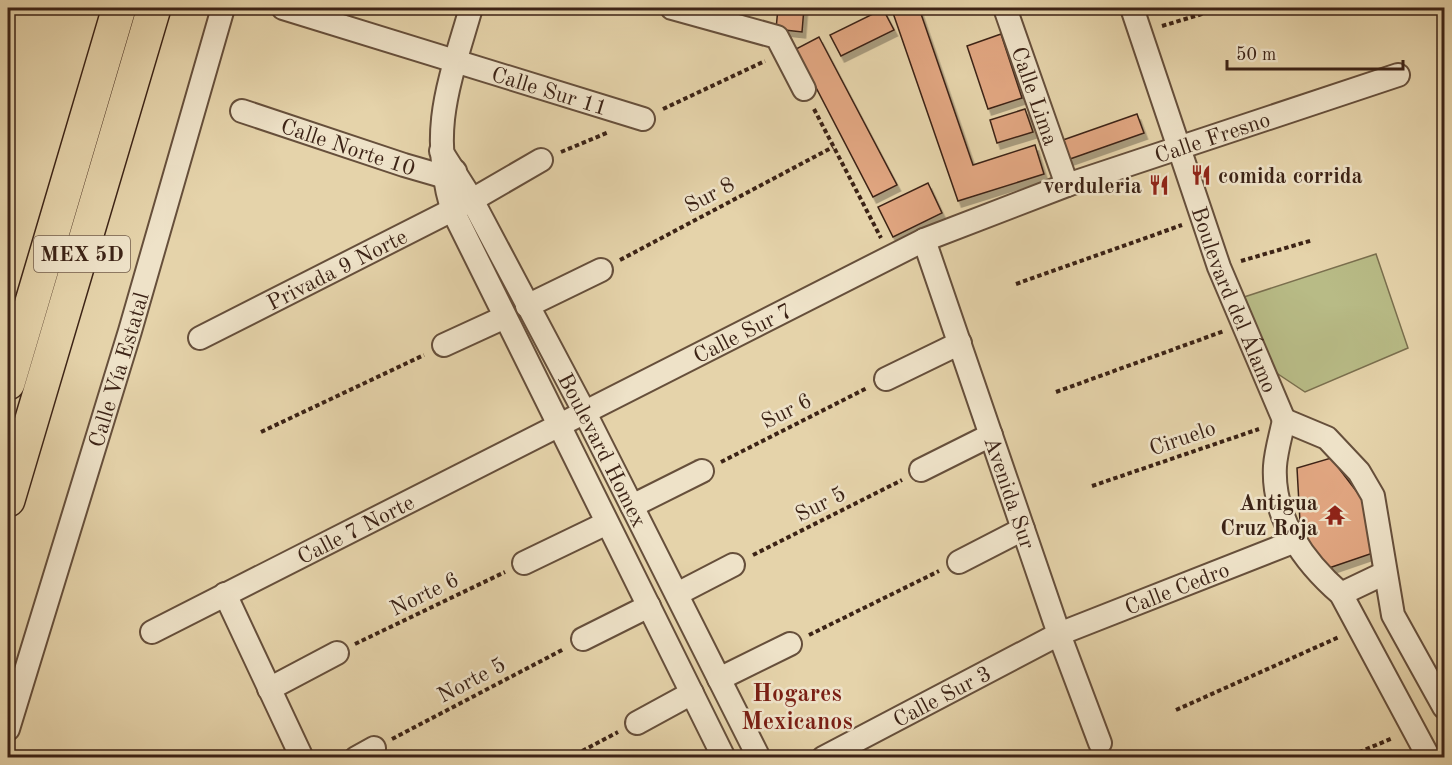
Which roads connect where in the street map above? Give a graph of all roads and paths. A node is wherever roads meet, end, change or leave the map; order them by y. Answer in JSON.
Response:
{"nodes":[{"id":1,"x":119,"y":8,"type":"edge"},
{"id":2,"x":154,"y":8,"type":"edge"},
{"id":3,"x":223,"y":8,"type":"edge"},
{"id":4,"x":283,"y":8,"type":"edge"},
{"id":5,"x":471,"y":8,"type":"edge"},
{"id":6,"x":672,"y":8,"type":"edge"},
{"id":7,"x":1005,"y":8,"type":"edge"},
{"id":8,"x":1132,"y":8,"type":"edge"},
{"id":9,"x":1222,"y":8,"type":"edge"},
{"id":10,"x":1140,"y":33,"type":"junction"},
{"id":11,"x":455,"y":61,"type":"junction"},
{"id":12,"x":1398,"y":75,"type":"dead end"},
{"id":13,"x":804,"y":89,"type":"joint"},
{"id":14,"x":242,"y":111,"type":"dead end"},
{"id":15,"x":643,"y":119,"type":"dead end"},
{"id":16,"x":833,"y":147,"type":"junction"},
{"id":17,"x":1179,"y":148,"type":"junction"},
{"id":18,"x":541,"y":160,"type":"dead end"},
{"id":19,"x":449,"y":173,"type":"junction"},
{"id":20,"x":1067,"y":185,"type":"junction"},
{"id":21,"x":462,"y":205,"type":"junction"},
{"id":22,"x":1203,"y":218,"type":"junction"},
{"id":23,"x":924,"y":240,"type":"junction"},
{"id":24,"x":1313,"y":240,"type":"dead end"},
{"id":25,"x":890,"y":257,"type":"junction"},
{"id":26,"x":1219,"y":267,"type":"junction"},
{"id":27,"x":601,"y":270,"type":"joint"},
{"id":28,"x":1016,"y":284,"type":"dead end"},
{"id":29,"x":527,"y":306,"type":"junction"},
{"id":30,"x":505,"y":317,"type":"junction"},
{"id":31,"x":1241,"y":325,"type":"junction"},
{"id":32,"x":200,"y":338,"type":"dead end"},
{"id":33,"x":960,"y":344,"type":"junction"},
{"id":34,"x":444,"y":345,"type":"joint"},
{"id":35,"x":886,"y":379,"type":"joint"},
{"id":36,"x":8,"y":383,"type":"edge"},
{"id":37,"x":1056,"y":392,"type":"dead end"},
{"id":38,"x":585,"y":413,"type":"junction"},
{"id":39,"x":1284,"y":420,"type":"junction"},
{"id":40,"x":559,"y":426,"type":"junction"},
{"id":41,"x":261,"y":432,"type":"dead end"},
{"id":42,"x":991,"y":435,"type":"junction"},
{"id":43,"x":921,"y":470,"type":"joint"},
{"id":44,"x":702,"y":471,"type":"joint"},
{"id":45,"x":1092,"y":486,"type":"dead end"},
{"id":46,"x":8,"y":500,"type":"edge"},
{"id":47,"x":632,"y":506,"type":"junction"},
{"id":48,"x":607,"y":523,"type":"junction"},
{"id":49,"x":1023,"y":529,"type":"junction"},
{"id":50,"x":1293,"y":542,"type":"junction"},
{"id":51,"x":959,"y":562,"type":"joint"},
{"id":52,"x":524,"y":563,"type":"joint"},
{"id":53,"x":733,"y":565,"type":"joint"},
{"id":54,"x":1385,"y":573,"type":"junction"},
{"id":55,"x":225,"y":594,"type":"junction"},
{"id":56,"x":677,"y":594,"type":"junction"},
{"id":57,"x":1341,"y":594,"type":"junction"},
{"id":58,"x":649,"y":606,"type":"junction"},
{"id":59,"x":1359,"y":628,"type":"junction"},
{"id":60,"x":152,"y":632,"type":"dead end"},
{"id":61,"x":1059,"y":634,"type":"junction"},
{"id":62,"x":583,"y":639,"type":"joint"},
{"id":63,"x":790,"y":644,"type":"joint"},
{"id":64,"x":337,"y":653,"type":"joint"},
{"id":65,"x":720,"y":679,"type":"junction"},
{"id":66,"x":1438,"y":680,"type":"edge"},
{"id":67,"x":269,"y":689,"type":"junction"},
{"id":68,"x":692,"y":693,"type":"junction"},
{"id":69,"x":1399,"y":703,"type":"junction"},
{"id":70,"x":1444,"y":709,"type":"edge"},
{"id":71,"x":1176,"y":710,"type":"dead end"},
{"id":72,"x":637,"y":723,"type":"joint"},
{"id":73,"x":8,"y":729,"type":"edge"},
{"id":74,"x":1413,"y":730,"type":"junction"},
{"id":75,"x":1100,"y":743,"type":"dead end"},
{"id":76,"x":365,"y":753,"type":"edge"},
{"id":77,"x":302,"y":758,"type":"edge"},
{"id":78,"x":568,"y":758,"type":"edge"},
{"id":79,"x":724,"y":758,"type":"edge"},
{"id":80,"x":759,"y":758,"type":"edge"},
{"id":81,"x":824,"y":758,"type":"edge"},
{"id":82,"x":1345,"y":758,"type":"edge"},
{"id":83,"x":1429,"y":758,"type":"edge"}],
"edges":[{"from":1,"to":36,"type":"highway","number":"MEX 5D"},
{"from":2,"to":46,"type":"highway","number":"MEX 5D"},
{"from":3,"to":73,"type":"street","name":"Calle Vía Estatal"},
{"from":4,"to":11,"type":"street","name":"Calle Sur 11"},
{"from":5,"to":11,"type":"street","name":"Boulevard Homex"},
{"from":6,"to":13,"type":"street"},
{"from":7,"to":20,"type":"street","name":"Calle Lima"},
{"from":8,"to":10,"type":"street","name":"Boulevard del Álamo"},
{"from":9,"to":10,"type":"path"},
{"from":10,"to":17,"type":"street","name":"Boulevard del Álamo"},
{"from":11,"to":15,"type":"street","name":"Calle Sur 11"},
{"from":11,"to":19,"type":"street","name":"Boulevard Homex"},
{"from":12,"to":17,"type":"street","name":"Calle Fresno"},
{"from":13,"to":16,"type":"path"},
{"from":14,"to":19,"type":"street","name":"Calle Norte 10"},
{"from":16,"to":25,"type":"path"},
{"from":16,"to":27,"type":"path","name":"Sur 8"},
{"from":17,"to":20,"type":"street","name":"Calle Fresno"},
{"from":17,"to":22,"type":"street","name":"Boulevard del Álamo"},
{"from":18,"to":21,"type":"street","name":"Privada 9 Norte"},
{"from":19,"to":21,"type":"street","name":"Boulevard Homex"},
{"from":20,"to":23,"type":"street","name":"Calle Fresno"},
{"from":21,"to":29,"type":"street","name":"Boulevard Homex"},
{"from":21,"to":30,"type":"street","name":"Boulevard Homex"},
{"from":21,"to":32,"type":"street","name":"Privada 9 Norte"},
{"from":22,"to":26,"type":"street","name":"Boulevard del Álamo"},
{"from":22,"to":28,"type":"path"},
{"from":23,"to":25,"type":"street","name":"Calle Sur 7"},
{"from":23,"to":33,"type":"street","name":"Avenida Sur"},
{"from":24,"to":26,"type":"path"},
{"from":25,"to":38,"type":"street","name":"Calle Sur 7"},
{"from":26,"to":31,"type":"street","name":"Boulevard del Álamo"},
{"from":27,"to":29,"type":"street"},
{"from":29,"to":38,"type":"street","name":"Boulevard Homex"},
{"from":30,"to":34,"type":"street"},
{"from":30,"to":40,"type":"street","name":"Boulevard Homex"},
{"from":31,"to":37,"type":"path"},
{"from":31,"to":39,"type":"street","name":"Boulevard del Álamo"},
{"from":33,"to":35,"type":"street"},
{"from":33,"to":42,"type":"street","name":"Avenida Sur"},
{"from":34,"to":41,"type":"path"},
{"from":35,"to":44,"type":"path","name":"Sur 6"},
{"from":38,"to":40,"type":"street","name":"Calle Sur 7"},
{"from":38,"to":47,"type":"street","name":"Boulevard Homex"},
{"from":39,"to":45,"type":"path","name":"Ciruelo"},
{"from":39,"to":50,"type":"street"},
{"from":39,"to":54,"type":"street"},
{"from":40,"to":48,"type":"street","name":"Boulevard Homex"},
{"from":40,"to":55,"type":"street","name":"Calle 7 Norte"},
{"from":42,"to":43,"type":"street"},
{"from":42,"to":49,"type":"street","name":"Avenida Sur"},
{"from":43,"to":53,"type":"path","name":"Sur 5"},
{"from":44,"to":47,"type":"street"},
{"from":47,"to":56,"type":"street","name":"Boulevard Homex"},
{"from":48,"to":52,"type":"street"},
{"from":48,"to":58,"type":"street","name":"Boulevard Homex"},
{"from":49,"to":51,"type":"street"},
{"from":49,"to":61,"type":"street","name":"Avenida Sur"},
{"from":50,"to":57,"type":"street"},
{"from":50,"to":61,"type":"street","name":"Calle Cedro"},
{"from":51,"to":63,"type":"path"},
{"from":52,"to":64,"type":"path","name":"Norte 6"},
{"from":53,"to":56,"type":"street"},
{"from":54,"to":57,"type":"street"},
{"from":54,"to":66,"type":"street"},
{"from":55,"to":60,"type":"street","name":"Calle 7 Norte"},
{"from":55,"to":67,"type":"street"},
{"from":56,"to":65,"type":"street","name":"Boulevard Homex"},
{"from":57,"to":59,"type":"street"},
{"from":58,"to":62,"type":"street"},
{"from":58,"to":68,"type":"street","name":"Boulevard Homex"},
{"from":59,"to":69,"type":"street"},
{"from":59,"to":71,"type":"path"},
{"from":61,"to":75,"type":"street","name":"Avenida Sur"},
{"from":61,"to":81,"type":"street","name":"Calle Sur 3"},
{"from":62,"to":76,"type":"path","name":"Norte 5"},
{"from":63,"to":65,"type":"street"},
{"from":64,"to":67,"type":"street"},
{"from":65,"to":80,"type":"street","name":"Boulevard Homex"},
{"from":66,"to":69,"type":"street"},
{"from":66,"to":70,"type":"street"},
{"from":67,"to":77,"type":"street"},
{"from":68,"to":72,"type":"street"},
{"from":68,"to":79,"type":"street","name":"Boulevard Homex"},
{"from":69,"to":74,"type":"street"},
{"from":70,"to":74,"type":"street"},
{"from":72,"to":78,"type":"path"},
{"from":74,"to":82,"type":"path"},
{"from":74,"to":83,"type":"street"}]}
